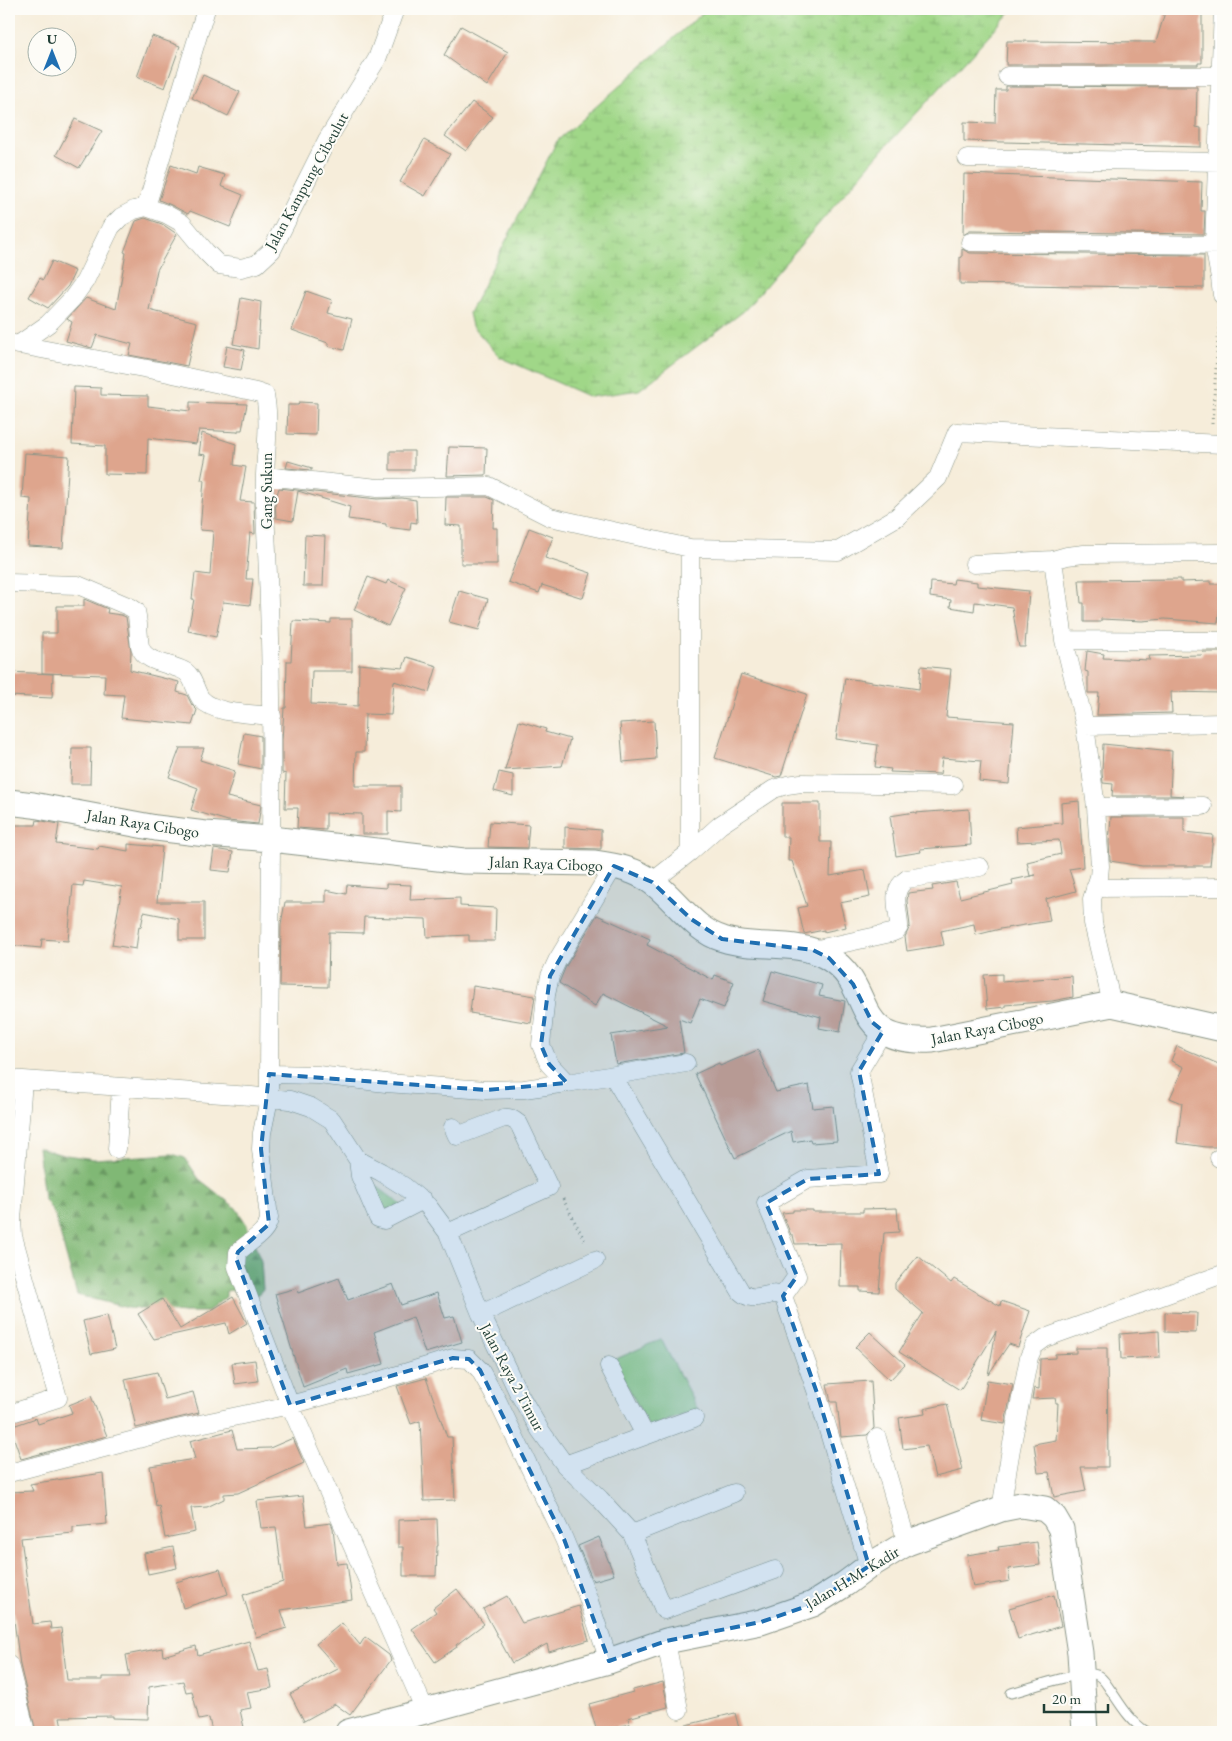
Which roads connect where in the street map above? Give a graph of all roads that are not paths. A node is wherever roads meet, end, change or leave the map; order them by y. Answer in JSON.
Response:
{"nodes":[{"id":1,"x":206,"y":9,"type":"edge"},
{"id":2,"x":395,"y":9,"type":"edge"},
{"id":3,"x":1223,"y":9,"type":"edge"},
{"id":4,"x":1007,"y":76,"type":"dead end"},
{"id":5,"x":1222,"y":76,"type":"edge"},
{"id":6,"x":968,"y":158,"type":"dead end"},
{"id":7,"x":1221,"y":162,"type":"edge"},
{"id":8,"x":146,"y":208,"type":"junction"},
{"id":9,"x":970,"y":242,"type":"dead end"},
{"id":10,"x":1219,"y":245,"type":"edge"},
{"id":11,"x":1222,"y":295,"type":"road end"},
{"id":12,"x":13,"y":344,"type":"edge"},
{"id":13,"x":1217,"y":443,"type":"edge"},
{"id":14,"x":264,"y":476,"type":"junction"},
{"id":15,"x":690,"y":548,"type":"junction"},
{"id":16,"x":1223,"y":553,"type":"edge"},
{"id":17,"x":1054,"y":560,"type":"junction"},
{"id":18,"x":974,"y":564,"type":"dead end"},
{"id":19,"x":9,"y":583,"type":"edge"},
{"id":20,"x":1064,"y":640,"type":"junction"},
{"id":21,"x":1223,"y":641,"type":"edge"},
{"id":22,"x":272,"y":716,"type":"junction"},
{"id":23,"x":1223,"y":723,"type":"edge"},
{"id":24,"x":1086,"y":726,"type":"junction"},
{"id":25,"x":952,"y":785,"type":"dead end"},
{"id":26,"x":9,"y":802,"type":"edge"},
{"id":27,"x":1203,"y":806,"type":"dead end"},
{"id":28,"x":1096,"y":807,"type":"junction"},
{"id":29,"x":270,"y":839,"type":"junction"},
{"id":30,"x":690,"y":852,"type":"junction"},
{"id":31,"x":614,"y":866,"type":"junction"},
{"id":32,"x":980,"y":867,"type":"dead end"},
{"id":33,"x":652,"y":882,"type":"junction"},
{"id":34,"x":1223,"y":887,"type":"edge"},
{"id":35,"x":1095,"y":888,"type":"junction"},
{"id":36,"x":813,"y":950,"type":"junction"},
{"id":37,"x":1112,"y":1004,"type":"junction"},
{"id":38,"x":1223,"y":1029,"type":"edge"},
{"id":39,"x":883,"y":1031,"type":"junction"},
{"id":40,"x":686,"y":1063,"type":"dead end"},
{"id":41,"x":270,"y":1074,"type":"junction"},
{"id":42,"x":613,"y":1076,"type":"junction"},
{"id":43,"x":16,"y":1080,"type":"edge"},
{"id":44,"x":567,"y":1083,"type":"junction"},
{"id":45,"x":121,"y":1087,"type":"junction"},
{"id":46,"x":270,"y":1099,"type":"junction"},
{"id":47,"x":452,"y":1127,"type":"dead end"},
{"id":48,"x":117,"y":1149,"type":"dead end"},
{"id":49,"x":358,"y":1160,"type":"junction"},
{"id":50,"x":423,"y":1200,"type":"junction"},
{"id":51,"x":448,"y":1233,"type":"junction"},
{"id":52,"x":595,"y":1260,"type":"road end"},
{"id":53,"x":1223,"y":1274,"type":"edge"},
{"id":54,"x":783,"y":1296,"type":"junction"},
{"id":55,"x":481,"y":1314,"type":"junction"},
{"id":56,"x":609,"y":1366,"type":"dead end"},
{"id":57,"x":290,"y":1405,"type":"junction"},
{"id":58,"x":9,"y":1414,"type":"edge"},
{"id":59,"x":694,"y":1418,"type":"dead end"},
{"id":60,"x":645,"y":1435,"type":"junction"},
{"id":61,"x":877,"y":1438,"type":"dead end"},
{"id":62,"x":565,"y":1465,"type":"junction"},
{"id":63,"x":9,"y":1473,"type":"edge"},
{"id":64,"x":734,"y":1493,"type":"dead end"},
{"id":65,"x":1001,"y":1509,"type":"junction"},
{"id":66,"x":632,"y":1534,"type":"junction"},
{"id":67,"x":907,"y":1543,"type":"junction"},
{"id":68,"x":869,"y":1566,"type":"junction"},
{"id":69,"x":775,"y":1570,"type":"dead end"},
{"id":70,"x":666,"y":1641,"type":"junction"},
{"id":71,"x":609,"y":1661,"type":"junction"},
{"id":72,"x":9,"y":1665,"type":"edge"},
{"id":73,"x":1082,"y":1674,"type":"junction"},
{"id":74,"x":1011,"y":1693,"type":"dead end"},
{"id":75,"x":425,"y":1710,"type":"junction"},
{"id":76,"x":679,"y":1710,"type":"dead end"},
{"id":77,"x":26,"y":1732,"type":"edge"},
{"id":78,"x":348,"y":1732,"type":"edge"},
{"id":79,"x":1085,"y":1732,"type":"edge"},
{"id":80,"x":1147,"y":1732,"type":"edge"}],
"edges":[{"from":1,"to":8,"type":"street"},
{"from":2,"to":8,"type":"street","name":"Jalan Kampung Cibeulut"},
{"from":3,"to":5,"type":"street"},
{"from":4,"to":5,"type":"street"},
{"from":5,"to":7,"type":"street"},
{"from":6,"to":7,"type":"street"},
{"from":7,"to":10,"type":"street"},
{"from":8,"to":12,"type":"street"},
{"from":9,"to":10,"type":"street"},
{"from":10,"to":11,"type":"street"},
{"from":12,"to":14,"type":"street","name":"Gang Sukun"},
{"from":13,"to":15,"type":"street"},
{"from":14,"to":15,"type":"street"},
{"from":14,"to":22,"type":"street","name":"Gang Sukun"},
{"from":15,"to":30,"type":"street"},
{"from":16,"to":17,"type":"street"},
{"from":17,"to":18,"type":"street"},
{"from":17,"to":20,"type":"street"},
{"from":19,"to":22,"type":"street"},
{"from":20,"to":21,"type":"street"},
{"from":20,"to":24,"type":"street"},
{"from":22,"to":29,"type":"street","name":"Gang Sukun"},
{"from":23,"to":24,"type":"street"},
{"from":24,"to":28,"type":"street"},
{"from":25,"to":30,"type":"street"},
{"from":26,"to":29,"type":"street","name":"Jalan Raya Cibogo"},
{"from":27,"to":28,"type":"street"},
{"from":28,"to":35,"type":"street"},
{"from":29,"to":31,"type":"street","name":"Jalan Raya Cibogo"},
{"from":29,"to":41,"type":"street","name":"Gang Sukun"},
{"from":30,"to":33,"type":"street"},
{"from":31,"to":33,"type":"street","name":"Jalan Raya Cibogo"},
{"from":31,"to":44,"type":"street"},
{"from":32,"to":36,"type":"street"},
{"from":33,"to":36,"type":"street","name":"Jalan Raya Cibogo"},
{"from":34,"to":35,"type":"street"},
{"from":35,"to":37,"type":"street"},
{"from":36,"to":39,"type":"street","name":"Jalan Raya Cibogo"},
{"from":37,"to":38,"type":"street","name":"Jalan Raya Cibogo"},
{"from":37,"to":39,"type":"street","name":"Jalan Raya Cibogo"},
{"from":39,"to":54,"type":"street"},
{"from":40,"to":42,"type":"street"},
{"from":41,"to":44,"type":"street"},
{"from":41,"to":46,"type":"street","name":"Gang Sukun"},
{"from":42,"to":44,"type":"street"},
{"from":42,"to":54,"type":"street"},
{"from":43,"to":45,"type":"street"},
{"from":43,"to":58,"type":"street"},
{"from":45,"to":46,"type":"street"},
{"from":45,"to":48,"type":"street"},
{"from":46,"to":49,"type":"street"},
{"from":46,"to":57,"type":"street","name":"Gang Sukun"},
{"from":47,"to":51,"type":"street"},
{"from":49,"to":50,"type":"street","name":"Jalan Raya 2 Timur"},
{"from":49,"to":50,"type":"street"},
{"from":50,"to":51,"type":"street","name":"Jalan Raya 2 Timur"},
{"from":51,"to":55,"type":"street","name":"Jalan Raya 2 Timur"},
{"from":52,"to":55,"type":"street"},
{"from":53,"to":65,"type":"street"},
{"from":54,"to":68,"type":"street"},
{"from":55,"to":62,"type":"street","name":"Jalan Raya 2 Timur"},
{"from":56,"to":60,"type":"street"},
{"from":57,"to":63,"type":"street"},
{"from":57,"to":71,"type":"street"},
{"from":57,"to":75,"type":"street"},
{"from":59,"to":60,"type":"street"},
{"from":60,"to":62,"type":"street"},
{"from":61,"to":67,"type":"street"},
{"from":62,"to":66,"type":"street","name":"Jalan Raya 2 Timur"},
{"from":64,"to":66,"type":"street"},
{"from":65,"to":67,"type":"street","name":"Jalan H.M. Kadir"},
{"from":65,"to":73,"type":"street","name":"Jalan H.M. Kadir"},
{"from":66,"to":69,"type":"street","name":"Jalan Raya 2 Timur"},
{"from":67,"to":68,"type":"street","name":"Jalan H.M. Kadir"},
{"from":68,"to":70,"type":"street","name":"Jalan H.M. Kadir"},
{"from":70,"to":71,"type":"street","name":"Jalan H.M. Kadir"},
{"from":70,"to":76,"type":"street"},
{"from":71,"to":75,"type":"street","name":"Jalan H.M. Kadir"},
{"from":72,"to":77,"type":"street"},
{"from":73,"to":74,"type":"lane"},
{"from":73,"to":79,"type":"street","name":"Jalan H.M. Kadir"},
{"from":73,"to":80,"type":"lane"},
{"from":75,"to":78,"type":"street","name":"Jalan H.M. Kadir"}]}
